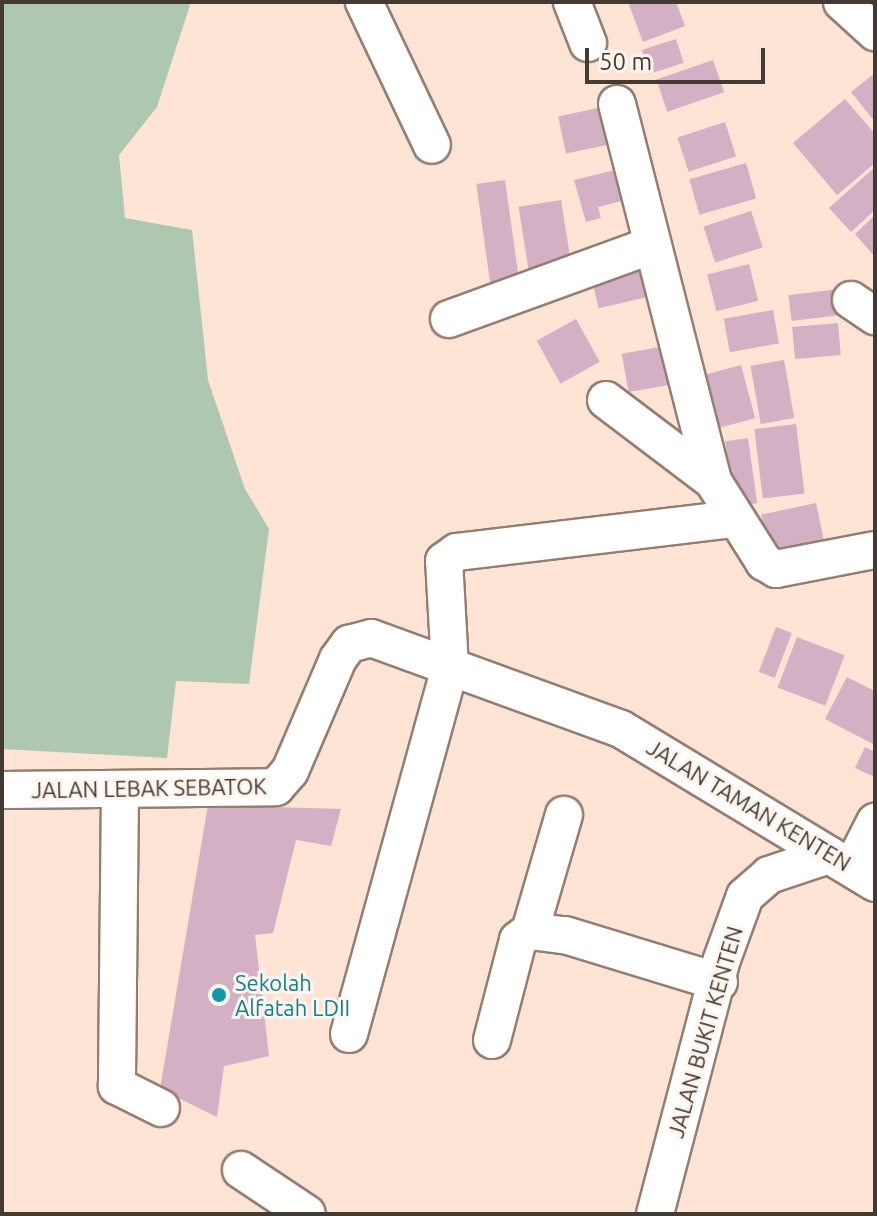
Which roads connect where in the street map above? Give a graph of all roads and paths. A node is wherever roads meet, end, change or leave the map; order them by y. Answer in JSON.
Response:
{"nodes":[{"id":1,"x":364,"y":2,"type":"edge"},
{"id":2,"x":572,"y":2,"type":"edge"},
{"id":3,"x":842,"y":2,"type":"edge"},
{"id":4,"x":875,"y":32,"type":"edge"},
{"id":5,"x":588,"y":43,"type":"dead end"},
{"id":6,"x":617,"y":104,"type":"dead end"},
{"id":7,"x":432,"y":145,"type":"dead end"},
{"id":8,"x":652,"y":245,"type":"junction"},
{"id":9,"x":449,"y":319,"type":"dead end"},
{"id":10,"x":606,"y":400,"type":"dead end"},
{"id":11,"x":713,"y":481,"type":"junction"},
{"id":12,"x":735,"y":519,"type":"junction"},
{"id":13,"x":875,"y":550,"type":"edge"},
{"id":14,"x":450,"y":667,"type":"junction"},
{"id":15,"x":621,"y":729,"type":"joint"},
{"id":16,"x":2,"y":790,"type":"edge"},
{"id":17,"x":120,"y":791,"type":"junction"},
{"id":18,"x":564,"y":815,"type":"dead end"},
{"id":19,"x":875,"y":822,"type":"edge"},
{"id":20,"x":852,"y":868,"type":"edge"},
{"id":21,"x":530,"y":931,"type":"junction"},
{"id":22,"x":719,"y":982,"type":"junction"},
{"id":23,"x":349,"y":1034,"type":"dead end"},
{"id":24,"x":492,"y":1040,"type":"dead end"},
{"id":25,"x":161,"y":1108,"type":"dead end"},
{"id":26,"x":241,"y":1170,"type":"dead end"},
{"id":27,"x":307,"y":1214,"type":"edge"},
{"id":28,"x":655,"y":1214,"type":"edge"}],
"edges":[{"from":1,"to":7,"type":"street"},
{"from":2,"to":5,"type":"street"},
{"from":3,"to":4,"type":"street"},
{"from":6,"to":8,"type":"street"},
{"from":8,"to":9,"type":"street"},
{"from":8,"to":11,"type":"street"},
{"from":10,"to":11,"type":"street"},
{"from":11,"to":12,"type":"street"},
{"from":12,"to":13,"type":"street"},
{"from":12,"to":14,"type":"street"},
{"from":14,"to":15,"type":"street","name":"JALAN LEBAK SEBATOK"},
{"from":14,"to":17,"type":"street","name":"JALAN LEBAK SEBATOK"},
{"from":14,"to":23,"type":"street"},
{"from":15,"to":20,"type":"street","name":"JALAN TAMAN KENTEN"},
{"from":16,"to":17,"type":"street","name":"JALAN LEBAK SEBATOK"},
{"from":17,"to":25,"type":"street"},
{"from":18,"to":21,"type":"street"},
{"from":19,"to":20,"type":"street"},
{"from":20,"to":22,"type":"street","name":"JALAN BUKIT KENTEN"},
{"from":21,"to":22,"type":"street"},
{"from":21,"to":24,"type":"street"},
{"from":22,"to":28,"type":"street","name":"JALAN BUKIT KENTEN"},
{"from":26,"to":27,"type":"street"}]}
